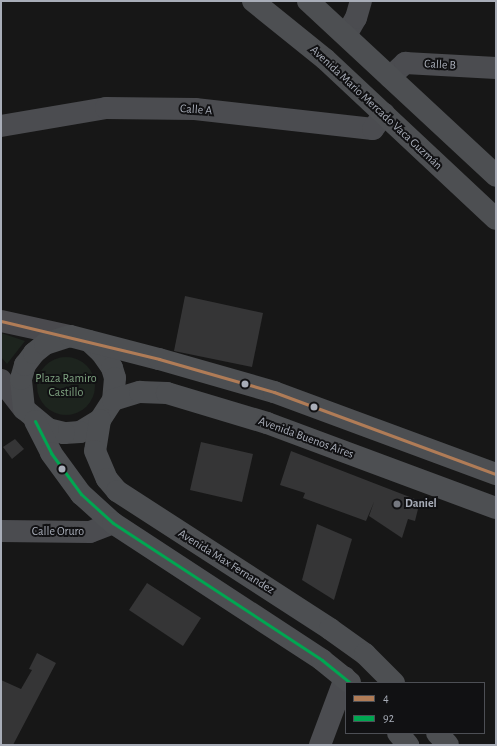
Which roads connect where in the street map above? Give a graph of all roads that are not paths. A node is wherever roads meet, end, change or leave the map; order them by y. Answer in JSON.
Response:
{"nodes":[{"id":1,"x":253,"y":1,"type":"edge"},
{"id":2,"x":308,"y":1,"type":"edge"},
{"id":3,"x":361,"y":1,"type":"edge"},
{"id":4,"x":346,"y":35,"type":"junction"},
{"id":5,"x":325,"y":59,"type":"junction"},
{"id":6,"x":496,"y":68,"type":"edge"},
{"id":7,"x":390,"y":77,"type":"junction"},
{"id":8,"x":384,"y":114,"type":"junction"},
{"id":9,"x":1,"y":126,"type":"edge"},
{"id":10,"x":496,"y":176,"type":"edge"},
{"id":11,"x":496,"y":219,"type":"edge"},
{"id":12,"x":1,"y":321,"type":"edge"},
{"id":13,"x":80,"y":339,"type":"junction"},
{"id":14,"x":1,"y":380,"type":"edge"},
{"id":15,"x":113,"y":400,"type":"junction"},
{"id":16,"x":30,"y":415,"type":"junction"},
{"id":17,"x":100,"y":420,"type":"junction"},
{"id":18,"x":496,"y":474,"type":"edge"},
{"id":19,"x":496,"y":508,"type":"edge"},
{"id":20,"x":113,"y":523,"type":"junction"},
{"id":21,"x":1,"y":531,"type":"edge"},
{"id":22,"x":365,"y":654,"type":"junction"},
{"id":23,"x":348,"y":681,"type":"edge"},
{"id":24,"x":393,"y":682,"type":"edge"},
{"id":25,"x":345,"y":688,"type":"edge"},
{"id":26,"x":399,"y":734,"type":"edge"},
{"id":27,"x":438,"y":734,"type":"edge"},
{"id":28,"x":320,"y":745,"type":"edge"},
{"id":29,"x":408,"y":745,"type":"edge"},
{"id":30,"x":448,"y":745,"type":"edge"}],
"edges":[{"from":1,"to":5,"type":"main road","name":"Avenida Mario Mercado Vaca Guzmán"},
{"from":2,"to":4,"type":"main road"},
{"from":3,"to":4,"type":"street"},
{"from":4,"to":5,"type":"main road"},
{"from":4,"to":7,"type":"main road"},
{"from":5,"to":8,"type":"main road","name":"Avenida Mario Mercado Vaca Guzmán"},
{"from":6,"to":7,"type":"street","name":"Calle B"},
{"from":7,"to":10,"type":"main road"},
{"from":8,"to":9,"type":"street","name":"Calle A"},
{"from":8,"to":11,"type":"main road","name":"Avenida Mario Mercado Vaca Guzmán"},
{"from":12,"to":13,"type":"main road"},
{"from":13,"to":15,"type":"main road"},
{"from":13,"to":16,"type":"main road"},
{"from":13,"to":18,"type":"main road"},
{"from":14,"to":16,"type":"main road"},
{"from":15,"to":17,"type":"main road"},
{"from":15,"to":19,"type":"main road","name":"Avenida Buenos Aires"},
{"from":16,"to":17,"type":"main road"},
{"from":16,"to":20,"type":"main road"},
{"from":17,"to":22,"type":"main road","name":"Avenida Max Fernandez"},
{"from":20,"to":21,"type":"street","name":"Calle Oruro"},
{"from":20,"to":23,"type":"main road"},
{"from":22,"to":23,"type":"main road"},
{"from":22,"to":24,"type":"main road","name":"Avenida Max Fernandez"},
{"from":25,"to":28,"type":"street"},
{"from":26,"to":29,"type":"main road"},
{"from":27,"to":30,"type":"main road"}]}
